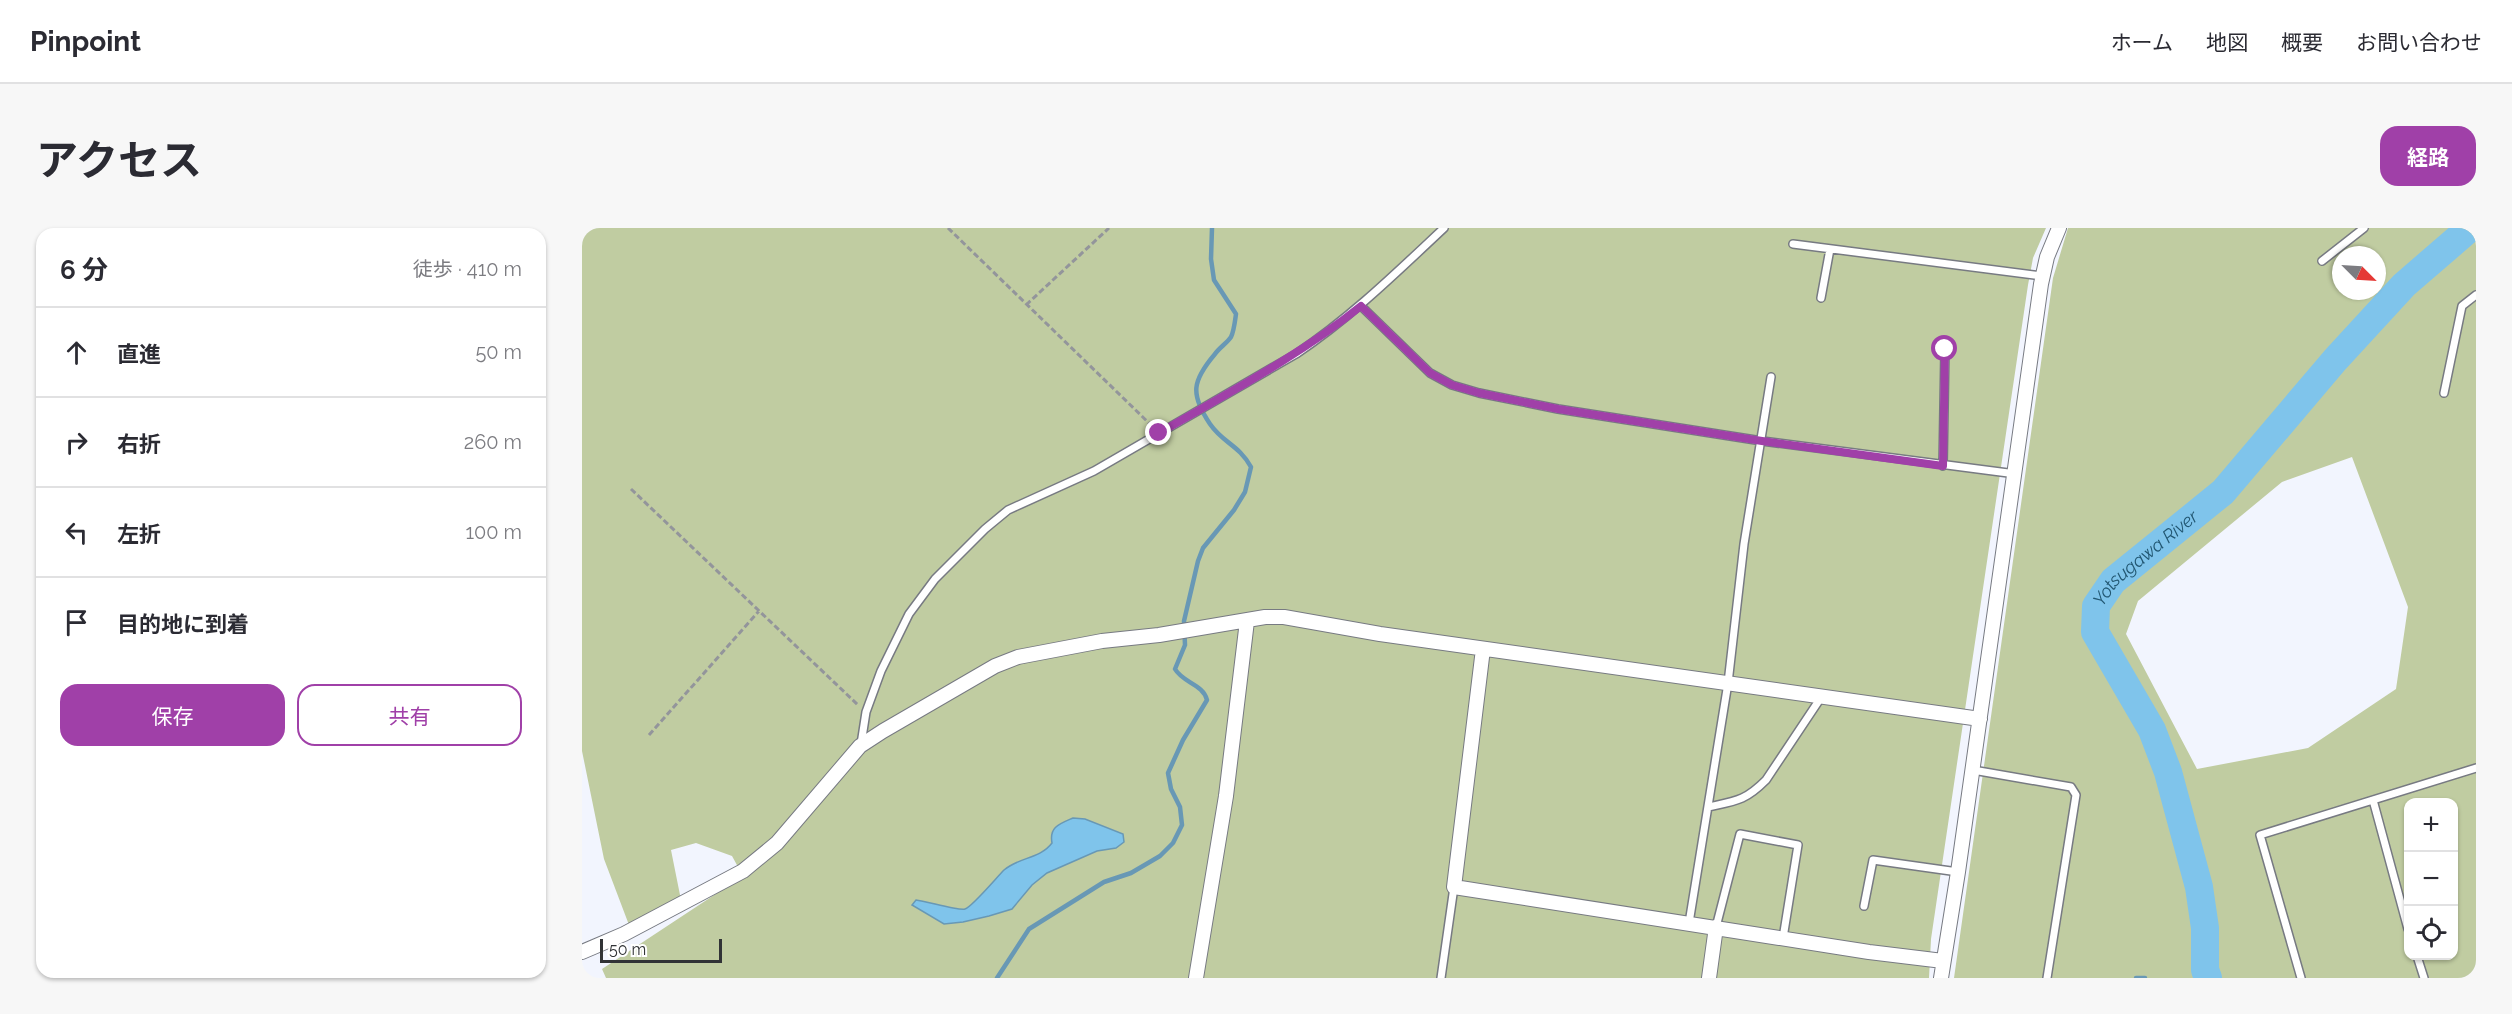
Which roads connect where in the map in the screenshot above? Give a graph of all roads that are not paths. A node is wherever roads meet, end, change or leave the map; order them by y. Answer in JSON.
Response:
{"nodes":[{"id":1,"x":1444,"y":228,"type":"edge"},
{"id":2,"x":2059,"y":228,"type":"edge"},
{"id":3,"x":2364,"y":228,"type":"edge"},
{"id":4,"x":1793,"y":244,"type":"dead end"},
{"id":5,"x":1830,"y":249,"type":"junction"},
{"id":6,"x":2322,"y":261,"type":"dead end"},
{"id":7,"x":2042,"y":276,"type":"junction"},
{"id":8,"x":2476,"y":295,"type":"edge"},
{"id":9,"x":1821,"y":298,"type":"dead end"},
{"id":10,"x":1361,"y":306,"type":"junction"},
{"id":11,"x":1945,"y":349,"type":"dead end"},
{"id":12,"x":1771,"y":377,"type":"dead end"},
{"id":13,"x":2444,"y":393,"type":"dead end"},
{"id":14,"x":1762,"y":441,"type":"junction"},
{"id":15,"x":1943,"y":466,"type":"junction"},
{"id":16,"x":2016,"y":474,"type":"junction"},
{"id":17,"x":1247,"y":621,"type":"junction"},
{"id":18,"x":1483,"y":649,"type":"junction"},
{"id":19,"x":1728,"y":682,"type":"junction"},
{"id":20,"x":1822,"y":696,"type":"junction"},
{"id":21,"x":1980,"y":719,"type":"junction"},
{"id":22,"x":860,"y":746,"type":"junction"},
{"id":23,"x":2476,"y":768,"type":"edge"},
{"id":24,"x":1973,"y":770,"type":"junction"},
{"id":25,"x":2373,"y":800,"type":"junction"},
{"id":26,"x":1708,"y":807,"type":"junction"},
{"id":27,"x":1959,"y":872,"type":"junction"},
{"id":28,"x":1454,"y":887,"type":"junction"},
{"id":29,"x":1864,"y":906,"type":"dead end"},
{"id":30,"x":2404,"y":911,"type":"edge"},
{"id":31,"x":1689,"y":923,"type":"junction"},
{"id":32,"x":1716,"y":927,"type":"junction"},
{"id":33,"x":1783,"y":938,"type":"junction"},
{"id":34,"x":582,"y":952,"type":"edge"},
{"id":35,"x":2418,"y":960,"type":"edge"},
{"id":36,"x":1943,"y":961,"type":"junction"},
{"id":37,"x":1196,"y":978,"type":"edge"},
{"id":38,"x":1441,"y":978,"type":"edge"},
{"id":39,"x":1709,"y":978,"type":"edge"},
{"id":40,"x":1941,"y":978,"type":"edge"},
{"id":41,"x":2047,"y":978,"type":"edge"},
{"id":42,"x":2301,"y":978,"type":"edge"},
{"id":43,"x":2424,"y":978,"type":"edge"}],
"edges":[{"from":1,"to":10,"type":"lane"},
{"from":2,"to":7,"type":"street"},
{"from":3,"to":6,"type":"lane"},
{"from":4,"to":5,"type":"lane"},
{"from":5,"to":7,"type":"lane"},
{"from":5,"to":9,"type":"lane"},
{"from":7,"to":16,"type":"street"},
{"from":8,"to":13,"type":"lane"},
{"from":10,"to":14,"type":"lane"},
{"from":10,"to":22,"type":"lane"},
{"from":11,"to":15,"type":"lane"},
{"from":12,"to":14,"type":"lane"},
{"from":14,"to":15,"type":"lane"},
{"from":14,"to":19,"type":"lane"},
{"from":15,"to":16,"type":"lane"},
{"from":16,"to":21,"type":"street"},
{"from":17,"to":18,"type":"street"},
{"from":17,"to":22,"type":"street"},
{"from":17,"to":37,"type":"street"},
{"from":18,"to":19,"type":"street"},
{"from":18,"to":28,"type":"street"},
{"from":19,"to":20,"type":"street"},
{"from":19,"to":26,"type":"lane"},
{"from":20,"to":21,"type":"street"},
{"from":20,"to":26,"type":"lane"},
{"from":21,"to":24,"type":"street"},
{"from":22,"to":34,"type":"street"},
{"from":23,"to":25,"type":"lane"},
{"from":24,"to":27,"type":"street"},
{"from":24,"to":41,"type":"lane"},
{"from":25,"to":30,"type":"lane"},
{"from":25,"to":42,"type":"lane"},
{"from":26,"to":31,"type":"lane"},
{"from":27,"to":29,"type":"lane"},
{"from":27,"to":36,"type":"street"},
{"from":28,"to":31,"type":"street"},
{"from":28,"to":38,"type":"lane"},
{"from":31,"to":32,"type":"street"},
{"from":32,"to":33,"type":"street"},
{"from":32,"to":33,"type":"lane"},
{"from":32,"to":39,"type":"street"},
{"from":33,"to":36,"type":"street"},
{"from":35,"to":43,"type":"lane"},
{"from":36,"to":40,"type":"street"}]}
